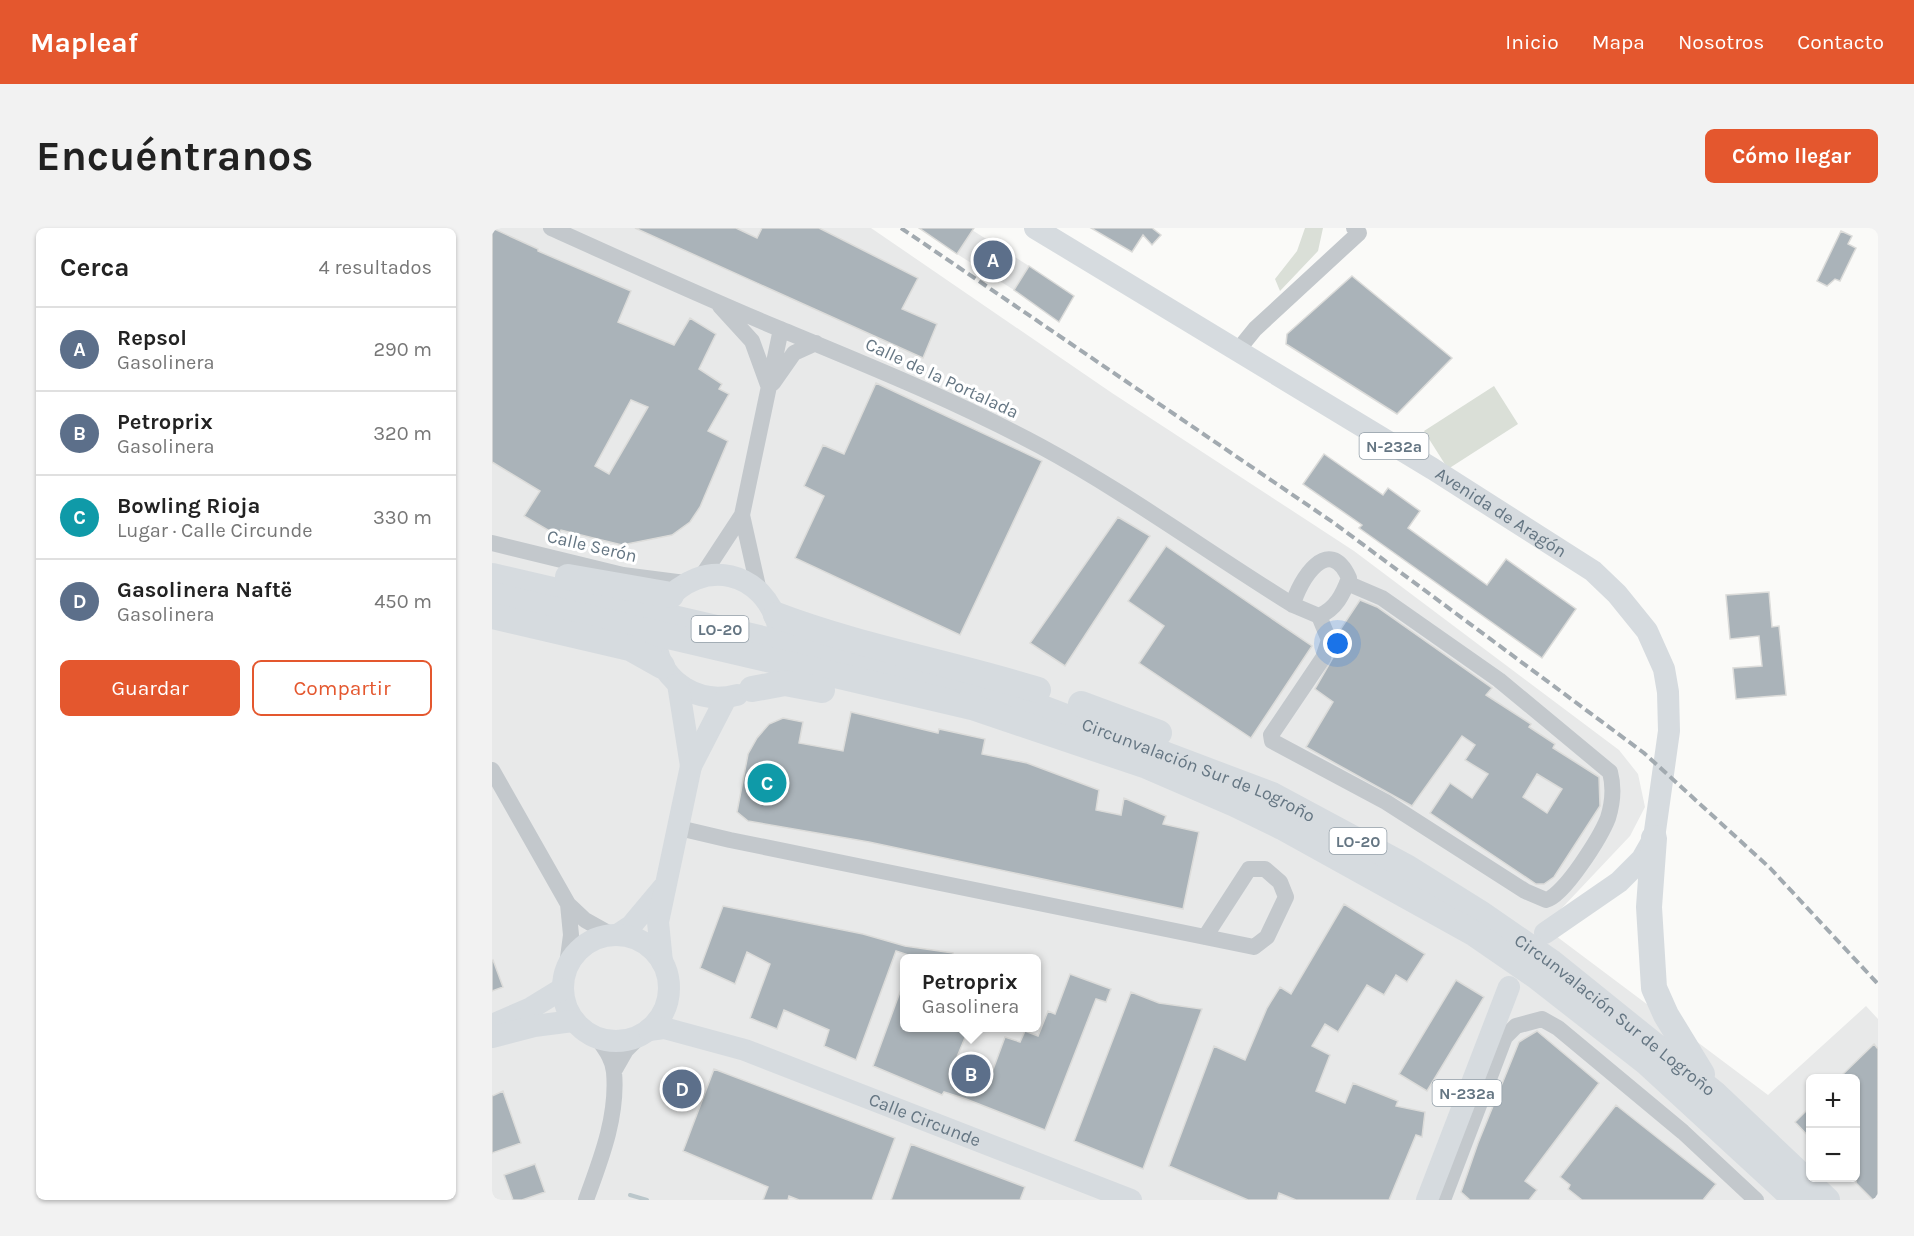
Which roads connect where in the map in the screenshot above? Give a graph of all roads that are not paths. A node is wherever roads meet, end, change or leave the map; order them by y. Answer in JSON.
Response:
{"nodes":[{"id":1,"x":552,"y":228,"type":"edge"},
{"id":2,"x":586,"y":228,"type":"edge"},
{"id":3,"x":1035,"y":228,"type":"edge"},
{"id":4,"x":1356,"y":231,"type":"edge"},
{"id":5,"x":600,"y":250,"type":"junction"},
{"id":6,"x":714,"y":300,"type":"junction"},
{"id":7,"x":781,"y":329,"type":"junction"},
{"id":8,"x":816,"y":343,"type":"junction"},
{"id":9,"x":1238,"y":350,"type":"junction"},
{"id":10,"x":769,"y":389,"type":"junction"},
{"id":11,"x":742,"y":515,"type":"junction"},
{"id":12,"x":492,"y":543,"type":"edge"},
{"id":13,"x":492,"y":560,"type":"edge"},
{"id":14,"x":492,"y":576,"type":"edge"},
{"id":15,"x":1347,"y":583,"type":"junction"},
{"id":16,"x":680,"y":589,"type":"junction"},
{"id":17,"x":759,"y":591,"type":"junction"},
{"id":18,"x":492,"y":595,"type":"edge"},
{"id":19,"x":1293,"y":605,"type":"junction"},
{"id":20,"x":492,"y":616,"type":"edge"},
{"id":21,"x":1319,"y":616,"type":"junction"},
{"id":22,"x":777,"y":622,"type":"joint"},
{"id":23,"x":654,"y":647,"type":"junction"},
{"id":24,"x":797,"y":657,"type":"junction"},
{"id":25,"x":760,"y":680,"type":"joint"},
{"id":26,"x":726,"y":698,"type":"junction"},
{"id":27,"x":691,"y":766,"type":"junction"},
{"id":28,"x":492,"y":770,"type":"edge"},
{"id":29,"x":1272,"y":795,"type":"junction"},
{"id":30,"x":1657,"y":801,"type":"junction"},
{"id":31,"x":679,"y":828,"type":"junction"},
{"id":32,"x":1654,"y":838,"type":"junction"},
{"id":33,"x":1326,"y":852,"type":"junction"},
{"id":34,"x":666,"y":883,"type":"junction"},
{"id":35,"x":568,"y":904,"type":"junction"},
{"id":36,"x":1557,"y":904,"type":"junction"},
{"id":37,"x":615,"y":934,"type":"junction"},
{"id":38,"x":1205,"y":937,"type":"junction"},
{"id":39,"x":662,"y":962,"type":"junction"},
{"id":40,"x":567,"y":965,"type":"junction"},
{"id":41,"x":1509,"y":987,"type":"dead end"},
{"id":42,"x":562,"y":989,"type":"junction"},
{"id":43,"x":669,"y":992,"type":"junction"},
{"id":44,"x":573,"y":1021,"type":"junction"},
{"id":45,"x":492,"y":1025,"type":"edge"},
{"id":46,"x":645,"y":1033,"type":"junction"},
{"id":47,"x":492,"y":1037,"type":"edge"},
{"id":48,"x":598,"y":1039,"type":"junction"},
{"id":49,"x":718,"y":1042,"type":"junction"},
{"id":50,"x":614,"y":1071,"type":"junction"},
{"id":51,"x":1715,"y":1094,"type":"junction"},
{"id":52,"x":1763,"y":1169,"type":"junction"},
{"id":53,"x":586,"y":1200,"type":"edge"},
{"id":54,"x":1131,"y":1200,"type":"edge"},
{"id":55,"x":1427,"y":1200,"type":"edge"},
{"id":56,"x":1443,"y":1200,"type":"edge"},
{"id":57,"x":1756,"y":1200,"type":"edge"},
{"id":58,"x":1784,"y":1200,"type":"edge"},
{"id":59,"x":1796,"y":1200,"type":"edge"},
{"id":60,"x":1827,"y":1200,"type":"edge"}],
"edges":[{"from":1,"to":5,"type":"street","name":"Calle de la Portalada"},
{"from":2,"to":5,"type":"street"},
{"from":3,"to":9,"type":"main road","name":"Avenida de Aragón","number":"N-232a"},
{"from":4,"to":9,"type":"street"},
{"from":5,"to":6,"type":"street","name":"Calle de la Portalada"},
{"from":6,"to":7,"type":"street","name":"Calle de la Portalada"},
{"from":6,"to":10,"type":"street"},
{"from":7,"to":8,"type":"street","name":"Calle de la Portalada"},
{"from":7,"to":10,"type":"street"},
{"from":8,"to":10,"type":"street"},
{"from":8,"to":19,"type":"street","name":"Calle de la Portalada"},
{"from":9,"to":30,"type":"main road","name":"Avenida de Aragón","number":"N-232a"},
{"from":10,"to":11,"type":"street"},
{"from":11,"to":16,"type":"street"},
{"from":11,"to":17,"type":"street"},
{"from":12,"to":16,"type":"street","name":"Calle Serón"},
{"from":13,"to":16,"type":"highway"},
{"from":14,"to":23,"type":"highway","name":"Circunvalación Sur de Logroño","number":"LO-20"},
{"from":15,"to":19,"type":"street"},
{"from":15,"to":21,"type":"street"},
{"from":15,"to":36,"type":"street"},
{"from":16,"to":17,"type":"main road"},
{"from":17,"to":22,"type":"main road"},
{"from":18,"to":23,"type":"highway","name":"Circunvalación Sur de Logroño","number":"LO-20"},
{"from":19,"to":21,"type":"street","name":"Calle de la Portalada"},
{"from":20,"to":23,"type":"highway"},
{"from":21,"to":36,"type":"street"},
{"from":22,"to":29,"type":"highway"},
{"from":23,"to":24,"type":"highway","name":"Circunvalación Sur de Logroño","number":"LO-20"},
{"from":23,"to":26,"type":"main road"},
{"from":23,"to":27,"type":"main road"},
{"from":24,"to":29,"type":"highway","name":"Circunvalación Sur de Logroño","number":"LO-20"},
{"from":24,"to":33,"type":"highway","name":"Circunvalación Sur de Logroño","number":"LO-20"},
{"from":25,"to":26,"type":"main road"},
{"from":25,"to":33,"type":"highway"},
{"from":26,"to":27,"type":"main road"},
{"from":27,"to":31,"type":"main road"},
{"from":28,"to":35,"type":"street"},
{"from":29,"to":51,"type":"highway","name":"Circunvalación Sur de Logroño","number":"LO-20"},
{"from":30,"to":32,"type":"main road","name":"Avenida de Aragón","number":"N-232a"},
{"from":30,"to":36,"type":"main road","name":"Avenida de Aragón","number":"N-232a"},
{"from":31,"to":34,"type":"main road"},
{"from":31,"to":38,"type":"street"},
{"from":32,"to":36,"type":"main road","name":"Avenida de Aragón","number":"N-232a"},
{"from":32,"to":51,"type":"highway"},
{"from":33,"to":52,"type":"highway","name":"Circunvalación Sur de Logroño","number":"LO-20"},
{"from":34,"to":37,"type":"main road"},
{"from":34,"to":39,"type":"main road"},
{"from":35,"to":37,"type":"street"},
{"from":35,"to":40,"type":"street"},
{"from":37,"to":39,"type":"main road"},
{"from":37,"to":40,"type":"main road"},
{"from":38,"to":38,"type":"street"},
{"from":39,"to":43,"type":"main road"},
{"from":40,"to":42,"type":"main road"},
{"from":41,"to":55,"type":"main road","number":"N-232a"},
{"from":42,"to":44,"type":"main road"},
{"from":42,"to":45,"type":"main road"},
{"from":43,"to":46,"type":"main road"},
{"from":43,"to":49,"type":"main road","name":"Calle Circunde"},
{"from":44,"to":47,"type":"main road"},
{"from":44,"to":48,"type":"main road"},
{"from":46,"to":48,"type":"main road"},
{"from":46,"to":49,"type":"main road","name":"Calle Circunde"},
{"from":46,"to":50,"type":"street"},
{"from":48,"to":50,"type":"street"},
{"from":49,"to":54,"type":"main road","name":"Calle Circunde"},
{"from":50,"to":53,"type":"street"},
{"from":51,"to":60,"type":"highway","name":"Circunvalación Sur de Logroño","number":"LO-20"},
{"from":52,"to":58,"type":"highway"},
{"from":52,"to":59,"type":"highway","name":"Circunvalación Sur de Logroño","number":"LO-20"},
{"from":56,"to":57,"type":"street"}]}
